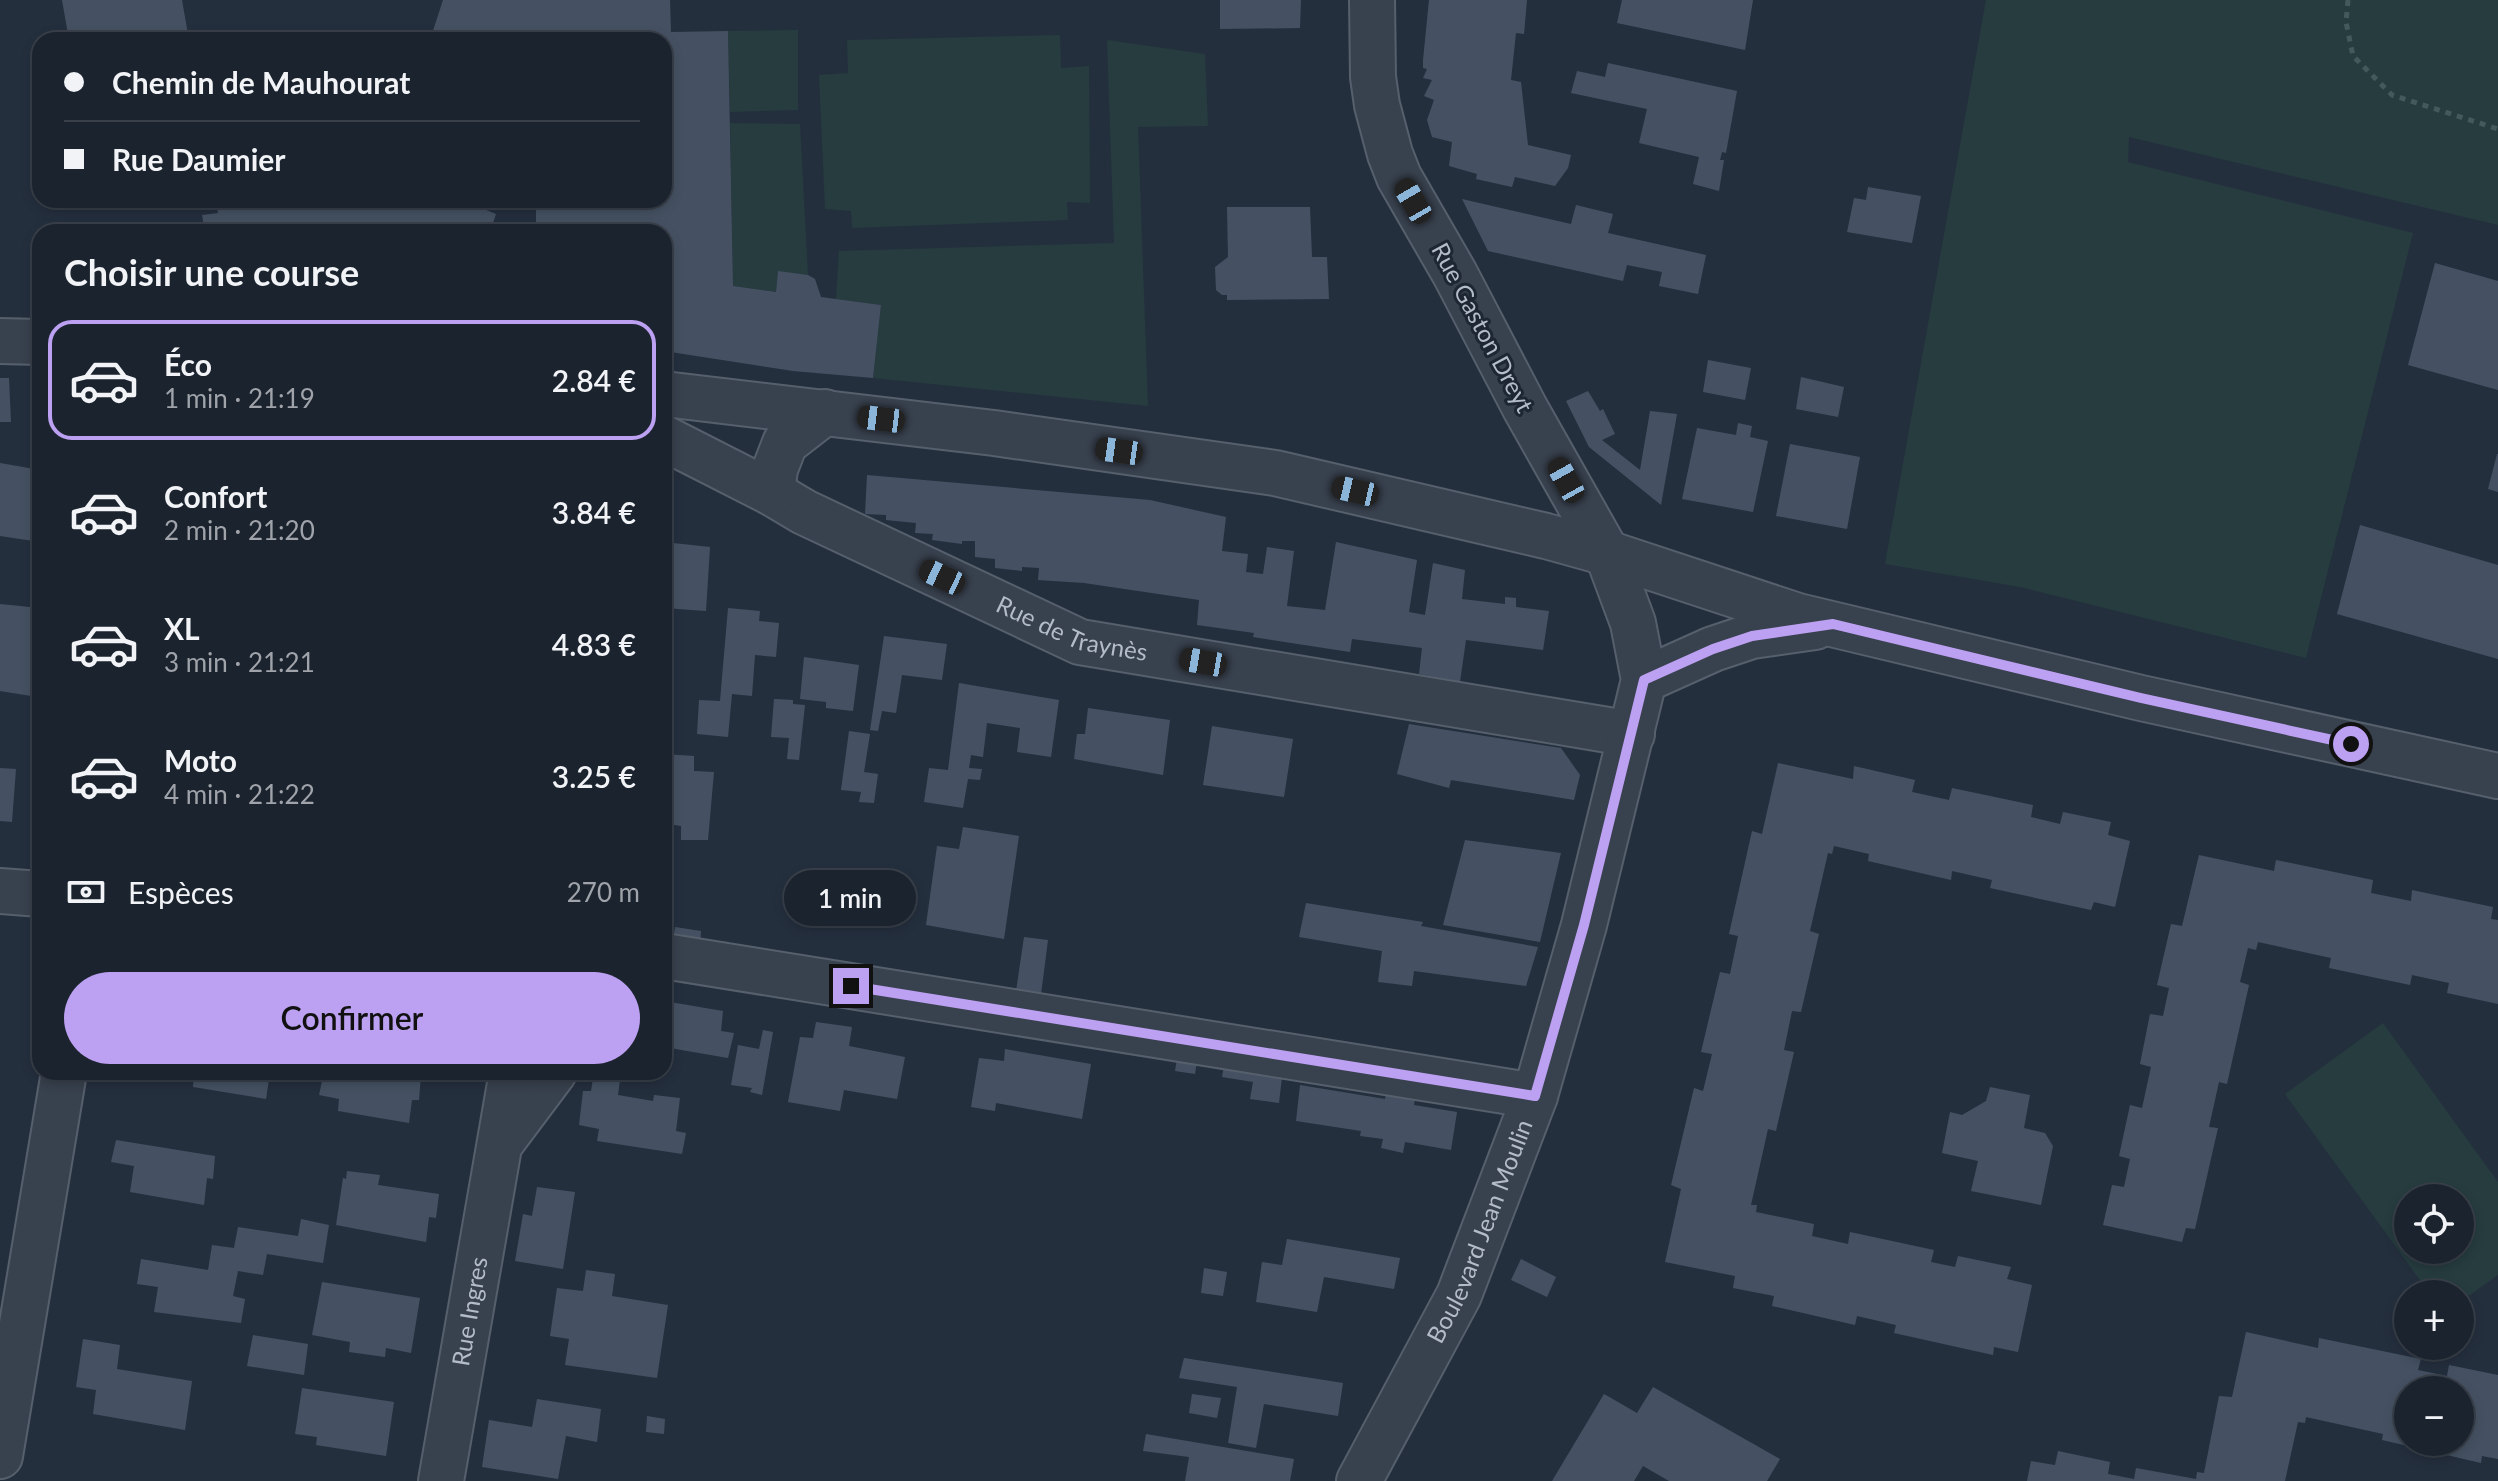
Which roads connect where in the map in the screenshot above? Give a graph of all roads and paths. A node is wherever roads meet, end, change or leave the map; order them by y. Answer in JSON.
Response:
{"nodes":[{"id":1,"x":1372,"y":0,"type":"edge"},
{"id":2,"x":2348,"y":0,"type":"edge"},
{"id":3,"x":2498,"y":129,"type":"edge"},
{"id":4,"x":0,"y":341,"type":"edge"},
{"id":5,"x":32,"y":342,"type":"edge"},
{"id":6,"x":672,"y":395,"type":"edge"},
{"id":7,"x":825,"y":412,"type":"junction"},
{"id":8,"x":672,"y":442,"type":"edge"},
{"id":9,"x":772,"y":493,"type":"junction"},
{"id":10,"x":1607,"y":553,"type":"junction"},
{"id":11,"x":1833,"y":624,"type":"junction"},
{"id":12,"x":1644,"y":680,"type":"junction"},
{"id":13,"x":1632,"y":734,"type":"junction"},
{"id":14,"x":2498,"y":776,"type":"edge"},
{"id":15,"x":0,"y":891,"type":"edge"},
{"id":16,"x":32,"y":893,"type":"edge"},
{"id":17,"x":672,"y":957,"type":"edge"},
{"id":18,"x":63,"y":1080,"type":"edge"},
{"id":19,"x":511,"y":1080,"type":"edge"},
{"id":20,"x":548,"y":1080,"type":"edge"},
{"id":21,"x":1535,"y":1096,"type":"junction"},
{"id":22,"x":501,"y":1142,"type":"junction"},
{"id":23,"x":0,"y":1456,"type":"edge"},
{"id":24,"x":441,"y":1481,"type":"edge"},
{"id":25,"x":1359,"y":1481,"type":"edge"}],
"edges":[{"from":1,"to":10,"type":"street","name":"Rue Gaston Dreyt"},
{"from":2,"to":3,"type":"path"},
{"from":4,"to":5,"type":"street"},
{"from":6,"to":7,"type":"street"},
{"from":7,"to":9,"type":"street"},
{"from":7,"to":10,"type":"street"},
{"from":8,"to":9,"type":"street","name":"Rue de Traynès"},
{"from":9,"to":13,"type":"street","name":"Rue de Traynès"},
{"from":10,"to":11,"type":"street"},
{"from":10,"to":12,"type":"street","name":"Boulevard Jean Moulin"},
{"from":11,"to":12,"type":"street"},
{"from":11,"to":14,"type":"street"},
{"from":12,"to":13,"type":"street","name":"Boulevard Jean Moulin"},
{"from":13,"to":21,"type":"street","name":"Boulevard Jean Moulin"},
{"from":15,"to":16,"type":"street"},
{"from":17,"to":21,"type":"street"},
{"from":18,"to":23,"type":"street"},
{"from":19,"to":22,"type":"street","name":"Rue Ingres"},
{"from":20,"to":22,"type":"street","name":"Rue Ingres"},
{"from":21,"to":25,"type":"street","name":"Boulevard Jean Moulin"},
{"from":22,"to":24,"type":"street","name":"Rue Ingres"}]}
